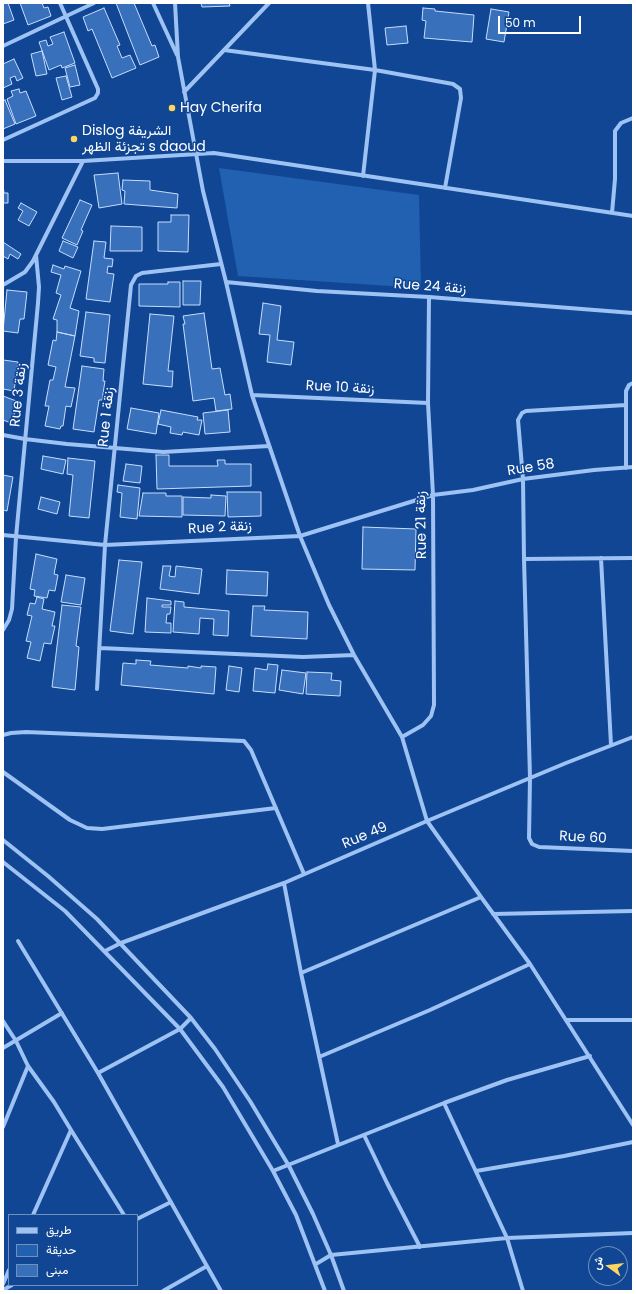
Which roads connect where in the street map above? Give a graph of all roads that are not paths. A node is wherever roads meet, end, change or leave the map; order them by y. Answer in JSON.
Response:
{"nodes":[{"id":1,"x":60,"y":3,"type":"edge"},
{"id":2,"x":94,"y":3,"type":"edge"},
{"id":3,"x":153,"y":3,"type":"edge"},
{"id":4,"x":174,"y":3,"type":"edge"},
{"id":5,"x":269,"y":3,"type":"edge"},
{"id":6,"x":368,"y":3,"type":"edge"},
{"id":7,"x":67,"y":17,"type":"junction"},
{"id":8,"x":3,"y":46,"type":"edge"},
{"id":9,"x":224,"y":50,"type":"junction"},
{"id":10,"x":178,"y":57,"type":"junction"},
{"id":11,"x":375,"y":70,"type":"junction"},
{"id":12,"x":184,"y":92,"type":"junction"},
{"id":13,"x":633,"y":118,"type":"edge"},
{"id":14,"x":3,"y":140,"type":"edge"},
{"id":15,"x":196,"y":154,"type":"junction"},
{"id":16,"x":3,"y":161,"type":"edge"},
{"id":17,"x":83,"y":161,"type":"junction"},
{"id":18,"x":363,"y":176,"type":"junction"},
{"id":19,"x":445,"y":188,"type":"junction"},
{"id":20,"x":612,"y":213,"type":"junction"},
{"id":21,"x":633,"y":216,"type":"edge"},
{"id":22,"x":36,"y":255,"type":"junction"},
{"id":23,"x":221,"y":264,"type":"junction"},
{"id":24,"x":226,"y":282,"type":"junction"},
{"id":25,"x":3,"y":285,"type":"edge"},
{"id":26,"x":429,"y":297,"type":"junction"},
{"id":27,"x":633,"y":313,"type":"edge"},
{"id":28,"x":633,"y":383,"type":"edge"},
{"id":29,"x":252,"y":395,"type":"junction"},
{"id":30,"x":428,"y":403,"type":"junction"},
{"id":31,"x":626,"y":404,"type":"junction"},
{"id":32,"x":3,"y":435,"type":"edge"},
{"id":33,"x":26,"y":440,"type":"junction"},
{"id":34,"x":269,"y":446,"type":"junction"},
{"id":35,"x":115,"y":449,"type":"junction"},
{"id":36,"x":633,"y":467,"type":"edge"},
{"id":37,"x":626,"y":468,"type":"junction"},
{"id":38,"x":523,"y":479,"type":"junction"},
{"id":39,"x":432,"y":495,"type":"junction"},
{"id":40,"x":3,"y":535,"type":"edge"},
{"id":41,"x":300,"y":536,"type":"junction"},
{"id":42,"x":16,"y":537,"type":"junction"},
{"id":43,"x":105,"y":545,"type":"junction"},
{"id":44,"x":601,"y":558,"type":"junction"},
{"id":45,"x":633,"y":558,"type":"edge"},
{"id":46,"x":524,"y":559,"type":"junction"},
{"id":47,"x":3,"y":630,"type":"edge"},
{"id":48,"x":100,"y":648,"type":"junction"},
{"id":49,"x":354,"y":655,"type":"junction"},
{"id":50,"x":97,"y":689,"type":"dead end"},
{"id":51,"x":3,"y":735,"type":"edge"},
{"id":52,"x":402,"y":737,"type":"junction"},
{"id":53,"x":633,"y":737,"type":"edge"},
{"id":54,"x":611,"y":745,"type":"junction"},
{"id":55,"x":3,"y":772,"type":"edge"},
{"id":56,"x":530,"y":778,"type":"junction"},
{"id":57,"x":276,"y":808,"type":"junction"},
{"id":58,"x":427,"y":821,"type":"junction"},
{"id":59,"x":3,"y":840,"type":"edge"},
{"id":60,"x":633,"y":851,"type":"edge"},
{"id":61,"x":3,"y":862,"type":"edge"},
{"id":62,"x":304,"y":874,"type":"junction"},
{"id":63,"x":284,"y":883,"type":"junction"},
{"id":64,"x":481,"y":897,"type":"junction"},
{"id":65,"x":633,"y":911,"type":"edge"},
{"id":66,"x":493,"y":914,"type":"junction"},
{"id":67,"x":18,"y":941,"type":"dead end"},
{"id":68,"x":121,"y":943,"type":"junction"},
{"id":69,"x":105,"y":951,"type":"junction"},
{"id":70,"x":530,"y":964,"type":"junction"},
{"id":71,"x":301,"y":973,"type":"junction"},
{"id":72,"x":62,"y":1013,"type":"junction"},
{"id":73,"x":191,"y":1018,"type":"junction"},
{"id":74,"x":567,"y":1020,"type":"junction"},
{"id":75,"x":633,"y":1020,"type":"edge"},
{"id":76,"x":3,"y":1021,"type":"edge"},
{"id":77,"x":180,"y":1029,"type":"junction"},
{"id":78,"x":16,"y":1041,"type":"junction"},
{"id":79,"x":3,"y":1048,"type":"edge"},
{"id":80,"x":590,"y":1056,"type":"junction"},
{"id":81,"x":319,"y":1057,"type":"junction"},
{"id":82,"x":28,"y":1066,"type":"junction"},
{"id":83,"x":98,"y":1073,"type":"junction"},
{"id":84,"x":444,"y":1102,"type":"junction"},
{"id":85,"x":632,"y":1123,"type":"edge"},
{"id":86,"x":3,"y":1127,"type":"edge"},
{"id":87,"x":70,"y":1130,"type":"junction"},
{"id":88,"x":364,"y":1135,"type":"junction"},
{"id":89,"x":633,"y":1142,"type":"edge"},
{"id":90,"x":338,"y":1144,"type":"junction"},
{"id":91,"x":289,"y":1166,"type":"junction"},
{"id":92,"x":273,"y":1171,"type":"junction"},
{"id":93,"x":476,"y":1171,"type":"junction"},
{"id":94,"x":171,"y":1202,"type":"junction"},
{"id":95,"x":33,"y":1214,"type":"edge"},
{"id":96,"x":123,"y":1214,"type":"edge"},
{"id":97,"x":138,"y":1218,"type":"edge"},
{"id":98,"x":633,"y":1233,"type":"edge"},
{"id":99,"x":507,"y":1238,"type":"junction"},
{"id":100,"x":420,"y":1247,"type":"junction"},
{"id":101,"x":330,"y":1255,"type":"junction"},
{"id":102,"x":316,"y":1264,"type":"junction"},
{"id":103,"x":207,"y":1266,"type":"junction"},
{"id":104,"x":8,"y":1272,"type":"edge"},
{"id":105,"x":3,"y":1284,"type":"edge"},
{"id":106,"x":163,"y":1291,"type":"edge"},
{"id":107,"x":221,"y":1291,"type":"edge"},
{"id":108,"x":325,"y":1291,"type":"edge"},
{"id":109,"x":344,"y":1291,"type":"edge"},
{"id":110,"x":523,"y":1291,"type":"edge"}],
"edges":[{"from":1,"to":7,"type":"street"},
{"from":2,"to":7,"type":"street"},
{"from":3,"to":10,"type":"street"},
{"from":4,"to":10,"type":"street"},
{"from":5,"to":9,"type":"street"},
{"from":6,"to":11,"type":"street"},
{"from":7,"to":8,"type":"street"},
{"from":7,"to":14,"type":"street"},
{"from":9,"to":11,"type":"street"},
{"from":9,"to":12,"type":"street"},
{"from":10,"to":12,"type":"street"},
{"from":11,"to":18,"type":"street"},
{"from":11,"to":19,"type":"street"},
{"from":12,"to":15,"type":"street"},
{"from":13,"to":20,"type":"street"},
{"from":15,"to":17,"type":"street"},
{"from":15,"to":18,"type":"street"},
{"from":15,"to":23,"type":"street"},
{"from":16,"to":17,"type":"street"},
{"from":17,"to":22,"type":"street"},
{"from":18,"to":19,"type":"street"},
{"from":19,"to":20,"type":"street"},
{"from":20,"to":21,"type":"street"},
{"from":22,"to":25,"type":"street"},
{"from":22,"to":33,"type":"street","name":"Rue 3 زنقة"},
{"from":23,"to":24,"type":"street"},
{"from":23,"to":35,"type":"street","name":"Rue 1 زنقة"},
{"from":24,"to":26,"type":"street","name":"Rue 24 زنقة"},
{"from":24,"to":29,"type":"street"},
{"from":26,"to":27,"type":"street","name":"Rue 24 زنقة"},
{"from":26,"to":30,"type":"street","name":"Rue 21 زنقة"},
{"from":28,"to":31,"type":"street"},
{"from":29,"to":30,"type":"street","name":"Rue 10 زنقة"},
{"from":29,"to":34,"type":"street"},
{"from":30,"to":39,"type":"street","name":"Rue 21 زنقة"},
{"from":31,"to":37,"type":"street"},
{"from":31,"to":38,"type":"street"},
{"from":32,"to":33,"type":"street"},
{"from":33,"to":35,"type":"street"},
{"from":33,"to":42,"type":"street","name":"Rue 3 زنقة"},
{"from":34,"to":35,"type":"street"},
{"from":34,"to":41,"type":"street"},
{"from":35,"to":43,"type":"street","name":"Rue 1 زنقة"},
{"from":36,"to":37,"type":"street","name":"Rue 58"},
{"from":37,"to":38,"type":"street","name":"Rue 58"},
{"from":38,"to":39,"type":"street","name":"Rue 58"},
{"from":38,"to":46,"type":"street"},
{"from":39,"to":41,"type":"street","name":"Rue 2 زنقة"},
{"from":39,"to":52,"type":"street","name":"Rue 21 زنقة"},
{"from":40,"to":42,"type":"street","name":"Rue 2 زنقة"},
{"from":41,"to":43,"type":"street","name":"Rue 2 زنقة"},
{"from":41,"to":49,"type":"street"},
{"from":42,"to":43,"type":"street","name":"Rue 2 زنقة"},
{"from":42,"to":47,"type":"street","name":"Rue 3 زنقة"},
{"from":43,"to":48,"type":"street","name":"Rue 1 زنقة"},
{"from":44,"to":45,"type":"street"},
{"from":44,"to":46,"type":"street"},
{"from":44,"to":54,"type":"street"},
{"from":46,"to":56,"type":"street"},
{"from":48,"to":49,"type":"street"},
{"from":48,"to":50,"type":"street","name":"Rue 1 زنقة"},
{"from":49,"to":52,"type":"street"},
{"from":51,"to":57,"type":"street"},
{"from":52,"to":58,"type":"street"},
{"from":53,"to":54,"type":"street","name":"Rue 49"},
{"from":54,"to":56,"type":"street","name":"Rue 49"},
{"from":55,"to":57,"type":"street"},
{"from":56,"to":58,"type":"street","name":"Rue 49"},
{"from":56,"to":60,"type":"street","name":"Rue 60"},
{"from":57,"to":62,"type":"street"},
{"from":58,"to":62,"type":"street","name":"Rue 49"},
{"from":58,"to":64,"type":"street"},
{"from":59,"to":68,"type":"street"},
{"from":61,"to":69,"type":"street"},
{"from":62,"to":63,"type":"street","name":"Rue 49"},
{"from":63,"to":68,"type":"street","name":"Rue 49"},
{"from":63,"to":71,"type":"street"},
{"from":64,"to":66,"type":"street"},
{"from":64,"to":71,"type":"street"},
{"from":65,"to":66,"type":"street"},
{"from":66,"to":70,"type":"street"},
{"from":67,"to":72,"type":"street"},
{"from":68,"to":69,"type":"street","name":"Rue 49"},
{"from":68,"to":73,"type":"street"},
{"from":69,"to":77,"type":"street"},
{"from":70,"to":74,"type":"street"},
{"from":70,"to":81,"type":"street"},
{"from":71,"to":81,"type":"street"},
{"from":72,"to":78,"type":"street"},
{"from":72,"to":83,"type":"street"},
{"from":73,"to":77,"type":"street"},
{"from":73,"to":91,"type":"street"},
{"from":74,"to":75,"type":"street"},
{"from":74,"to":80,"type":"street"},
{"from":76,"to":78,"type":"street"},
{"from":77,"to":83,"type":"street"},
{"from":77,"to":92,"type":"street"},
{"from":78,"to":79,"type":"street"},
{"from":78,"to":82,"type":"street"},
{"from":80,"to":84,"type":"street"},
{"from":80,"to":85,"type":"street"},
{"from":81,"to":90,"type":"street"},
{"from":82,"to":86,"type":"street"},
{"from":82,"to":87,"type":"street"},
{"from":83,"to":94,"type":"street"},
{"from":84,"to":88,"type":"street"},
{"from":84,"to":93,"type":"street"},
{"from":87,"to":95,"type":"street"},
{"from":87,"to":96,"type":"street"},
{"from":88,"to":90,"type":"street"},
{"from":88,"to":100,"type":"street"},
{"from":89,"to":93,"type":"street"},
{"from":90,"to":91,"type":"street"},
{"from":91,"to":92,"type":"street"},
{"from":91,"to":101,"type":"street"},
{"from":92,"to":102,"type":"street"},
{"from":93,"to":99,"type":"street"},
{"from":94,"to":97,"type":"street"},
{"from":94,"to":103,"type":"street"},
{"from":98,"to":99,"type":"street"},
{"from":99,"to":100,"type":"street"},
{"from":99,"to":110,"type":"street"},
{"from":100,"to":101,"type":"street"},
{"from":101,"to":102,"type":"street"},
{"from":101,"to":109,"type":"street"},
{"from":102,"to":108,"type":"street"},
{"from":103,"to":106,"type":"street"},
{"from":103,"to":107,"type":"street"},
{"from":104,"to":105,"type":"street"}]}
